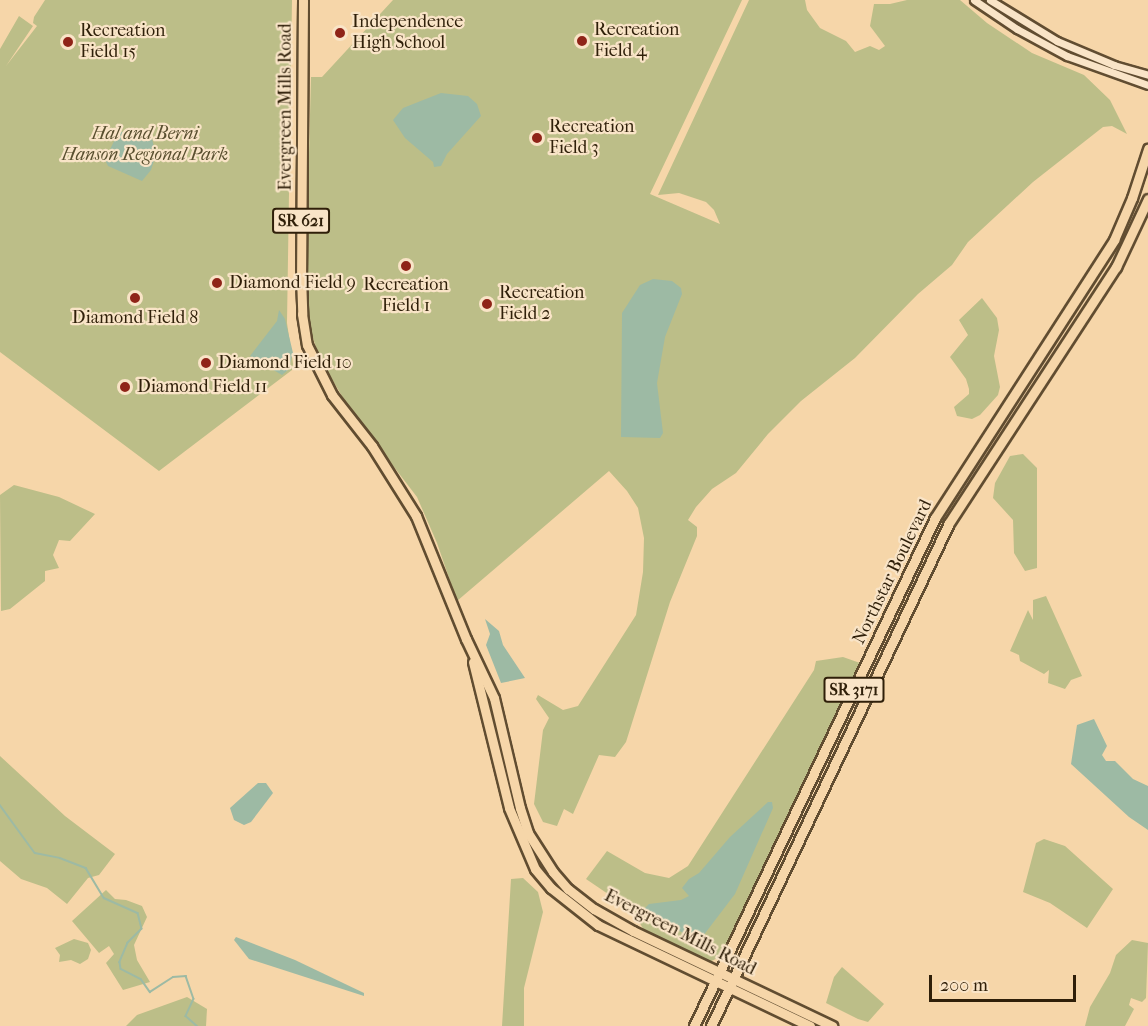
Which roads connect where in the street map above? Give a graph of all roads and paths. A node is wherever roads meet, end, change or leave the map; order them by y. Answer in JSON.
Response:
{"nodes":[{"id":1,"x":303,"y":0,"type":"edge"},
{"id":2,"x":974,"y":0,"type":"edge"},
{"id":3,"x":990,"y":0,"type":"edge"},
{"id":4,"x":1148,"y":75,"type":"edge"},
{"id":5,"x":1148,"y":85,"type":"edge"},
{"id":6,"x":1148,"y":149,"type":"edge"},
{"id":7,"x":1148,"y":199,"type":"edge"},
{"id":8,"x":466,"y":639,"type":"junction"},
{"id":9,"x":532,"y":862,"type":"junction"},
{"id":10,"x":568,"y":889,"type":"junction"},
{"id":11,"x":561,"y":898,"type":"junction"},
{"id":12,"x":618,"y":924,"type":"junction"},
{"id":13,"x":717,"y":977,"type":"junction"},
{"id":14,"x":731,"y":984,"type":"junction"},
{"id":15,"x":694,"y":1026,"type":"edge"},
{"id":16,"x":711,"y":1026,"type":"edge"},
{"id":17,"x":810,"y":1026,"type":"edge"},
{"id":18,"x":831,"y":1026,"type":"edge"}],
"edges":[{"from":1,"to":8,"type":"main road","name":"Evergreen Mills Road","number":"SR 621"},
{"from":2,"to":5,"type":"street"},
{"from":3,"to":4,"type":"street"},
{"from":6,"to":13,"type":"main road","name":"Northstar Boulevard","number":"SR 3171"},
{"from":7,"to":14,"type":"main road","name":"Northstar Boulevard","number":"SR 3171"},
{"from":8,"to":9,"type":"main road","name":"Evergreen Mills Road","number":"SR 621"},
{"from":8,"to":10,"type":"main road","name":"Evergreen Mills Road","number":"SR 621"},
{"from":9,"to":10,"type":"main road"},
{"from":9,"to":11,"type":"main road","name":"Evergreen Mills Road"},
{"from":10,"to":12,"type":"main road","name":"Evergreen Mills Road"},
{"from":11,"to":12,"type":"main road"},
{"from":11,"to":13,"type":"main road","name":"Evergreen Mills Road"},
{"from":12,"to":13,"type":"main road","name":"Evergreen Mills Road"},
{"from":13,"to":14,"type":"main road","name":"Evergreen Mills Road"},
{"from":13,"to":15,"type":"main road","name":"Northstar Boulevard","number":"SR 3171"},
{"from":14,"to":16,"type":"main road","name":"Northstar Boulevard","number":"SR 3171"},
{"from":14,"to":17,"type":"main road","name":"Evergreen Mills Road"},
{"from":14,"to":18,"type":"main road","name":"Evergreen Mills Road"}]}
